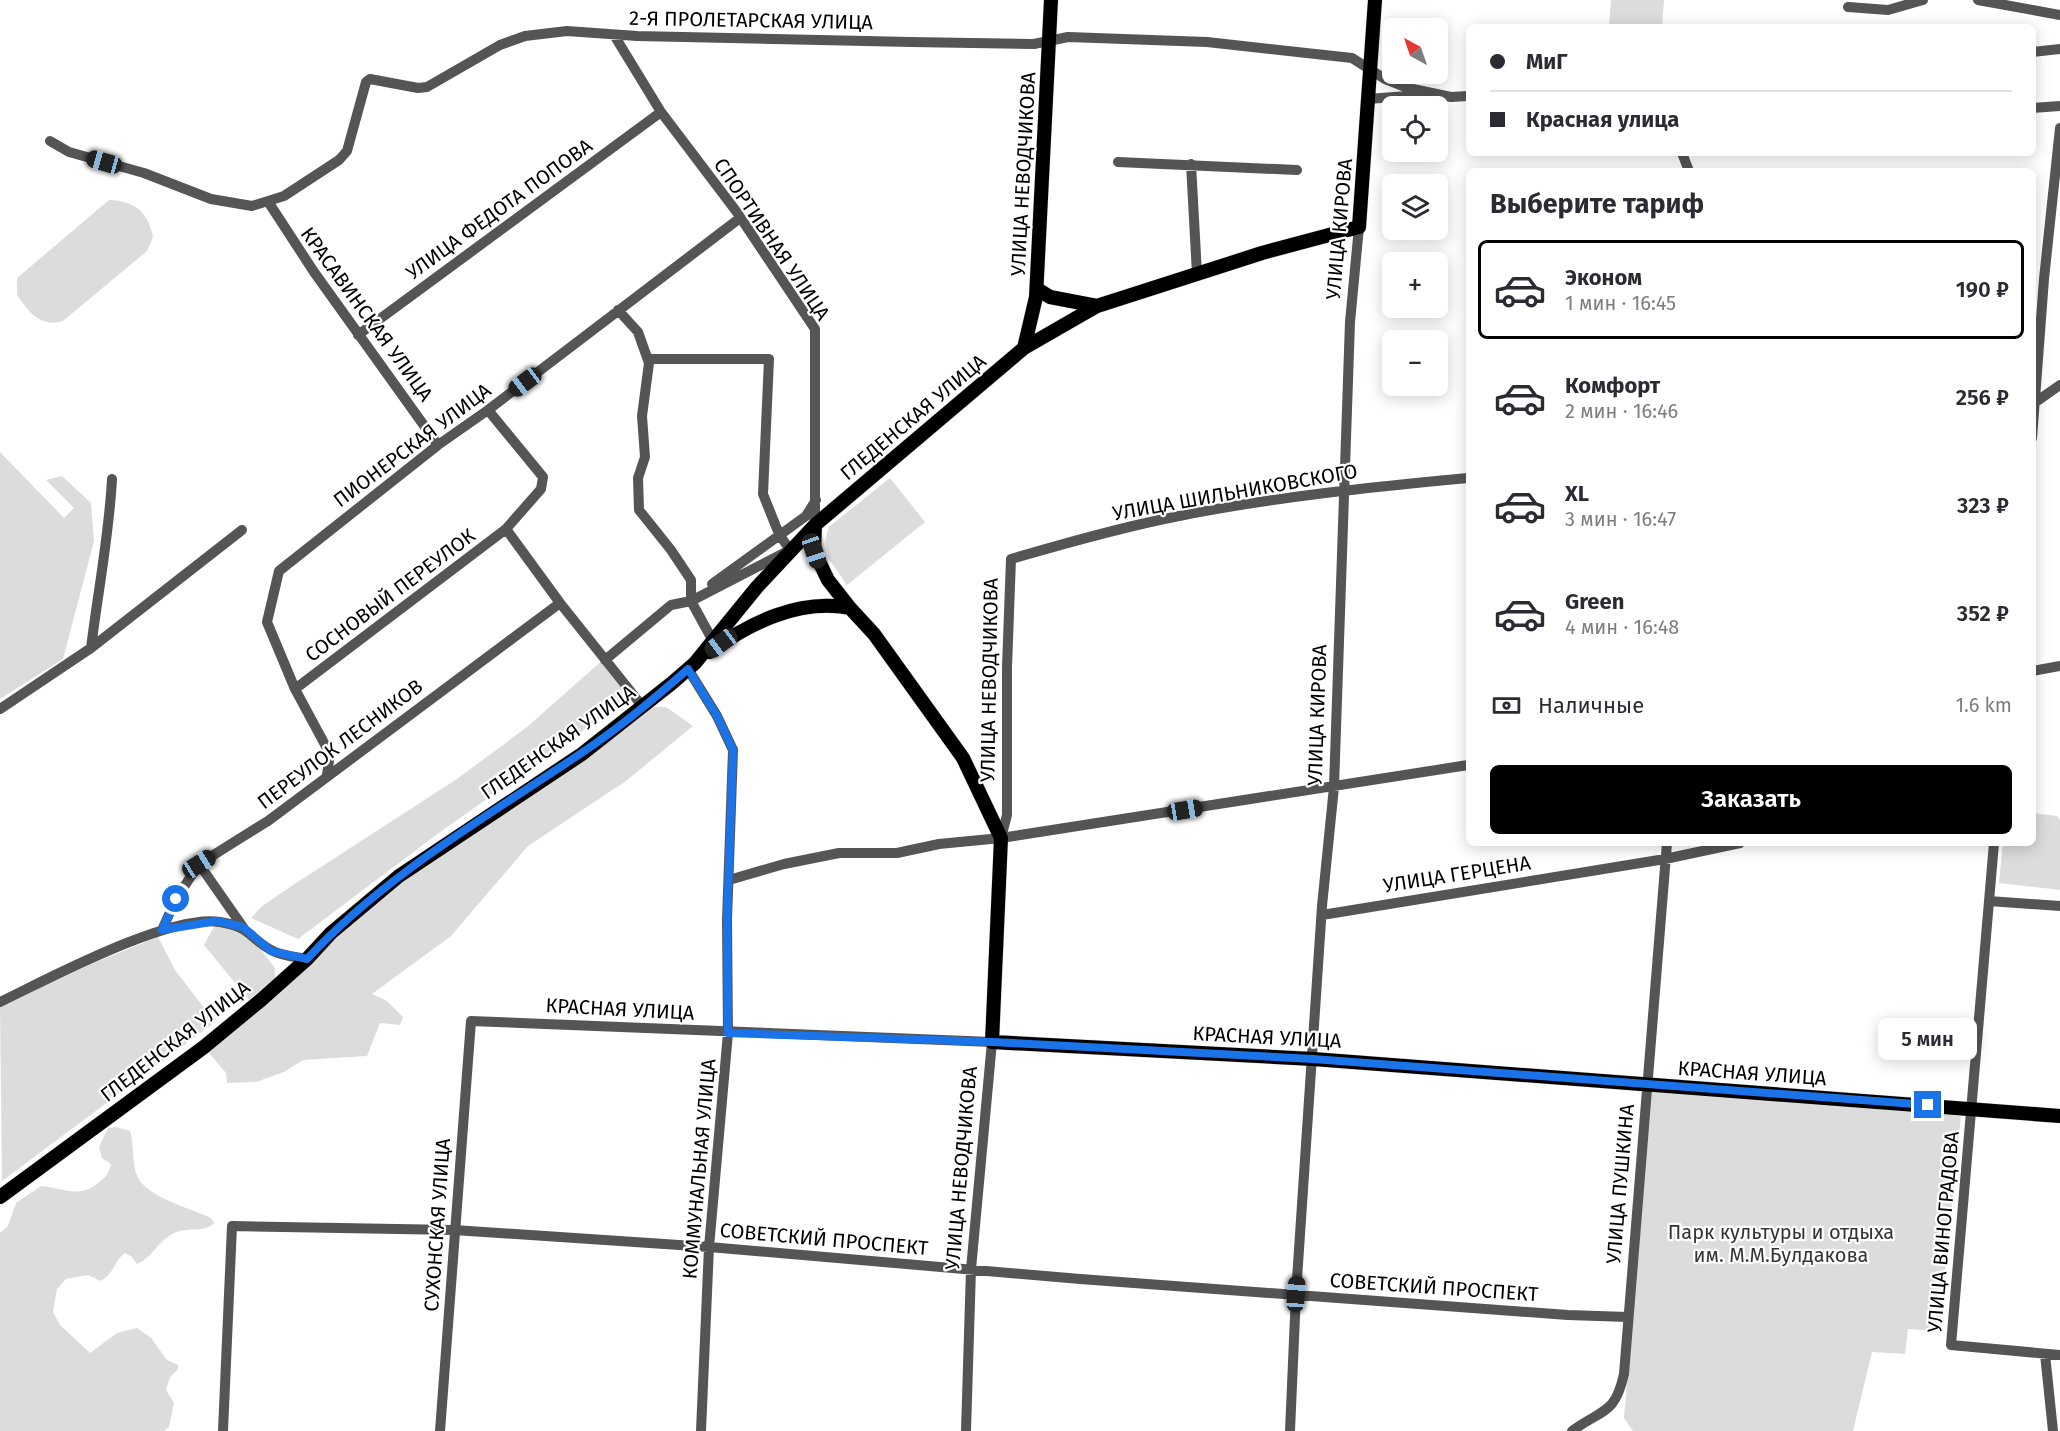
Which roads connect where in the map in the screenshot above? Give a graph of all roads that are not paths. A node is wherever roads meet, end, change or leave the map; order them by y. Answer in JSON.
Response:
{"nodes":[{"id":1,"x":1051,"y":0,"type":"edge"},
{"id":2,"x":1375,"y":0,"type":"edge"},
{"id":3,"x":1923,"y":0,"type":"edge"},
{"id":4,"x":1978,"y":0,"type":"edge"},
{"id":5,"x":1848,"y":7,"type":"dead end"},
{"id":6,"x":2060,"y":15,"type":"edge"},
{"id":7,"x":614,"y":35,"type":"junction"},
{"id":8,"x":1049,"y":43,"type":"junction"},
{"id":9,"x":2060,"y":49,"type":"edge"},
{"id":10,"x":2036,"y":52,"type":"edge"},
{"id":11,"x":1370,"y":69,"type":"junction"},
{"id":12,"x":1429,"y":94,"type":"junction"},
{"id":13,"x":1466,"y":96,"type":"edge"},
{"id":14,"x":1368,"y":99,"type":"junction"},
{"id":15,"x":2060,"y":106,"type":"edge"},
{"id":16,"x":2036,"y":108,"type":"edge"},
{"id":17,"x":661,"y":112,"type":"junction"},
{"id":18,"x":2060,"y":128,"type":"edge"},
{"id":19,"x":50,"y":141,"type":"dead end"},
{"id":20,"x":1118,"y":162,"type":"dead end"},
{"id":21,"x":1191,"y":164,"type":"junction"},
{"id":22,"x":1297,"y":170,"type":"dead end"},
{"id":23,"x":269,"y":203,"type":"junction"},
{"id":24,"x":740,"y":218,"type":"junction"},
{"id":25,"x":1359,"y":227,"type":"junction"},
{"id":26,"x":1197,"y":274,"type":"junction"},
{"id":27,"x":1037,"y":289,"type":"junction"},
{"id":28,"x":1096,"y":306,"type":"junction"},
{"id":29,"x":618,"y":310,"type":"junction"},
{"id":30,"x":358,"y":335,"type":"junction"},
{"id":31,"x":1024,"y":348,"type":"junction"},
{"id":32,"x":648,"y":359,"type":"junction"},
{"id":33,"x":2036,"y":378,"type":"edge"},
{"id":34,"x":2060,"y":385,"type":"edge"},
{"id":35,"x":2036,"y":402,"type":"edge"},
{"id":36,"x":488,"y":410,"type":"junction"},
{"id":37,"x":438,"y":445,"type":"junction"},
{"id":38,"x":1466,"y":478,"type":"edge"},
{"id":39,"x":112,"y":479,"type":"dead end"},
{"id":40,"x":1345,"y":489,"type":"junction"},
{"id":41,"x":816,"y":499,"type":"junction"},
{"id":42,"x":815,"y":525,"type":"junction"},
{"id":43,"x":506,"y":529,"type":"junction"},
{"id":44,"x":242,"y":530,"type":"dead end"},
{"id":45,"x":779,"y":534,"type":"junction"},
{"id":46,"x":790,"y":550,"type":"junction"},
{"id":47,"x":1011,"y":559,"type":"joint"},
{"id":48,"x":691,"y":601,"type":"junction"},
{"id":49,"x":560,"y":603,"type":"junction"},
{"id":50,"x":850,"y":608,"type":"junction"},
{"id":51,"x":713,"y":641,"type":"junction"},
{"id":52,"x":91,"y":648,"type":"junction"},
{"id":53,"x":605,"y":660,"type":"junction"},
{"id":54,"x":692,"y":666,"type":"junction"},
{"id":55,"x":2060,"y":666,"type":"edge"},
{"id":56,"x":2036,"y":670,"type":"edge"},
{"id":57,"x":295,"y":689,"type":"junction"},
{"id":58,"x":643,"y":706,"type":"junction"},
{"id":59,"x":0,"y":709,"type":"edge"},
{"id":60,"x":1466,"y":765,"type":"edge"},
{"id":61,"x":327,"y":775,"type":"junction"},
{"id":62,"x":1334,"y":787,"type":"junction"},
{"id":63,"x":1001,"y":838,"type":"junction"},
{"id":64,"x":1667,"y":846,"type":"edge"},
{"id":65,"x":1726,"y":846,"type":"edge"},
{"id":66,"x":1994,"y":846,"type":"edge"},
{"id":67,"x":1665,"y":859,"type":"junction"},
{"id":68,"x":199,"y":864,"type":"junction"},
{"id":69,"x":729,"y":880,"type":"junction"},
{"id":70,"x":1989,"y":902,"type":"junction"},
{"id":71,"x":2060,"y":906,"type":"edge"},
{"id":72,"x":1322,"y":915,"type":"junction"},
{"id":73,"x":243,"y":927,"type":"junction"},
{"id":74,"x":162,"y":930,"type":"junction"},
{"id":75,"x":307,"y":959,"type":"junction"},
{"id":76,"x":0,"y":1002,"type":"edge"},
{"id":77,"x":471,"y":1021,"type":"joint"},
{"id":78,"x":728,"y":1033,"type":"junction"},
{"id":79,"x":992,"y":1042,"type":"junction"},
{"id":80,"x":1313,"y":1059,"type":"junction"},
{"id":81,"x":1646,"y":1084,"type":"junction"},
{"id":82,"x":1972,"y":1109,"type":"junction"},
{"id":83,"x":2060,"y":1116,"type":"edge"},
{"id":84,"x":0,"y":1197,"type":"edge"},
{"id":85,"x":454,"y":1230,"type":"junction"},
{"id":86,"x":709,"y":1247,"type":"junction"},
{"id":87,"x":971,"y":1269,"type":"junction"},
{"id":88,"x":1296,"y":1294,"type":"junction"},
{"id":89,"x":1628,"y":1317,"type":"junction"},
{"id":90,"x":2045,"y":1354,"type":"junction"},
{"id":91,"x":2060,"y":1355,"type":"edge"},
{"id":92,"x":223,"y":1431,"type":"edge"},
{"id":93,"x":440,"y":1431,"type":"edge"},
{"id":94,"x":702,"y":1431,"type":"edge"},
{"id":95,"x":966,"y":1431,"type":"edge"},
{"id":96,"x":1290,"y":1431,"type":"edge"},
{"id":97,"x":1572,"y":1431,"type":"edge"},
{"id":98,"x":2053,"y":1431,"type":"edge"}],
"edges":[{"from":1,"to":8,"type":"main road","name":"УЛИЦА НЕВОДЧИКОВА"},
{"from":2,"to":11,"type":"main road","name":"УЛИЦА КИРОВА"},
{"from":3,"to":5,"type":"street"},
{"from":4,"to":6,"type":"street"},
{"from":7,"to":8,"type":"street","name":"2-Я ПРОЛЕТАРСКАЯ УЛИЦА"},
{"from":7,"to":17,"type":"street","name":"СПОРТИВНАЯ УЛИЦА"},
{"from":7,"to":23,"type":"street","name":"2-Я ПРОЛЕТАРСКАЯ УЛИЦА"},
{"from":8,"to":11,"type":"street","name":"2-Я ПРОЛЕТАРСКАЯ УЛИЦА"},
{"from":8,"to":27,"type":"main road","name":"УЛИЦА НЕВОДЧИКОВА"},
{"from":9,"to":10,"type":"street"},
{"from":11,"to":12,"type":"street","name":"2-Я ПРОЛЕТАРСКАЯ УЛИЦА"},
{"from":11,"to":14,"type":"main road","name":"УЛИЦА КИРОВА"},
{"from":12,"to":13,"type":"street","name":"2-Я ПРОЛЕТАРСКАЯ УЛИЦА"},
{"from":12,"to":14,"type":"street","name":"2-Я ПРОЛЕТАРСКАЯ УЛИЦА"},
{"from":14,"to":25,"type":"main road","name":"УЛИЦА КИРОВА"},
{"from":15,"to":16,"type":"street"},
{"from":17,"to":24,"type":"street","name":"СПОРТИВНАЯ УЛИЦА"},
{"from":17,"to":30,"type":"street","name":"УЛИЦА ФЕДОТА ПОПОВА"},
{"from":18,"to":33,"type":"street"},
{"from":19,"to":23,"type":"street","name":"2-Я ПРОЛЕТАРСКАЯ УЛИЦА"},
{"from":20,"to":21,"type":"street"},
{"from":21,"to":22,"type":"street"},
{"from":21,"to":26,"type":"street"},
{"from":23,"to":30,"type":"street","name":"КРАСАВИНСКАЯ УЛИЦА"},
{"from":24,"to":29,"type":"street","name":"ПИОНЕРСКАЯ УЛИЦА"},
{"from":24,"to":41,"type":"street","name":"СПОРТИВНАЯ УЛИЦА"},
{"from":25,"to":26,"type":"main road","name":"ГЛЕДЕНСКАЯ УЛИЦА"},
{"from":25,"to":40,"type":"street","name":"УЛИЦА КИРОВА"},
{"from":26,"to":28,"type":"main road","name":"ГЛЕДЕНСКАЯ УЛИЦА"},
{"from":27,"to":28,"type":"main road"},
{"from":27,"to":31,"type":"main road","name":"УЛИЦА НЕВОДЧИКОВА"},
{"from":28,"to":31,"type":"main road","name":"ГЛЕДЕНСКАЯ УЛИЦА"},
{"from":29,"to":32,"type":"street"},
{"from":29,"to":36,"type":"street","name":"ПИОНЕРСКАЯ УЛИЦА"},
{"from":30,"to":37,"type":"street","name":"КРАСАВИНСКАЯ УЛИЦА"},
{"from":31,"to":42,"type":"main road","name":"ГЛЕДЕНСКАЯ УЛИЦА"},
{"from":32,"to":45,"type":"street"},
{"from":32,"to":48,"type":"street"},
{"from":34,"to":35,"type":"street"},
{"from":36,"to":37,"type":"street","name":"ПИОНЕРСКАЯ УЛИЦА"},
{"from":36,"to":43,"type":"street"},
{"from":37,"to":57,"type":"street","name":"ПИОНЕРСКАЯ УЛИЦА"},
{"from":38,"to":40,"type":"street","name":"УЛИЦА ШИЛЬНИКОВСКОГО"},
{"from":39,"to":52,"type":"street"},
{"from":40,"to":47,"type":"street","name":"УЛИЦА ШИЛЬНИКОВСКОГО"},
{"from":40,"to":62,"type":"street","name":"УЛИЦА КИРОВА"},
{"from":41,"to":42,"type":"street","name":"СПОРТИВНАЯ УЛИЦА"},
{"from":41,"to":45,"type":"street"},
{"from":42,"to":46,"type":"main road","name":"ГЛЕДЕНСКАЯ УЛИЦА"},
{"from":42,"to":50,"type":"main road","name":"УЛИЦА НЕВОДЧИКОВА"},
{"from":43,"to":49,"type":"street"},
{"from":43,"to":57,"type":"street","name":"СОСНОВЫЙ ПЕРЕУЛОК"},
{"from":44,"to":52,"type":"street"},
{"from":45,"to":46,"type":"street"},
{"from":45,"to":48,"type":"street"},
{"from":46,"to":48,"type":"street"},
{"from":46,"to":51,"type":"main road","name":"ГЛЕДЕНСКАЯ УЛИЦА"},
{"from":47,"to":63,"type":"street","name":"УЛИЦА НЕВОДЧИКОВА"},
{"from":48,"to":51,"type":"street"},
{"from":48,"to":53,"type":"street"},
{"from":49,"to":53,"type":"street"},
{"from":49,"to":61,"type":"street","name":"ПЕРЕУЛОК ЛЕСНИКОВ"},
{"from":50,"to":54,"type":"main road"},
{"from":50,"to":63,"type":"main road","name":"УЛИЦА НЕВОДЧИКОВА"},
{"from":51,"to":54,"type":"main road","name":"ГЛЕДЕНСКАЯ УЛИЦА"},
{"from":52,"to":59,"type":"street"},
{"from":53,"to":58,"type":"street"},
{"from":54,"to":58,"type":"main road","name":"ГЛЕДЕНСКАЯ УЛИЦА"},
{"from":54,"to":69,"type":"street","name":"КОММУНАЛЬНАЯ УЛИЦА"},
{"from":55,"to":56,"type":"street"},
{"from":57,"to":61,"type":"street"},
{"from":58,"to":75,"type":"main road","name":"ГЛЕДЕНСКАЯ УЛИЦА"},
{"from":60,"to":62,"type":"street"},
{"from":61,"to":68,"type":"street","name":"ПЕРЕУЛОК ЛЕСНИКОВ"},
{"from":62,"to":63,"type":"street"},
{"from":62,"to":72,"type":"street","name":"УЛИЦА КИРОВА"},
{"from":63,"to":69,"type":"street"},
{"from":63,"to":79,"type":"main road","name":"УЛИЦА НЕВОДЧИКОВА"},
{"from":64,"to":67,"type":"street","name":"УЛИЦА ПУШКИНА"},
{"from":65,"to":67,"type":"street","name":"УЛИЦА ГЕРЦЕНА"},
{"from":66,"to":70,"type":"street","name":"УЛИЦА ВИНОГРАДОВА"},
{"from":67,"to":72,"type":"street","name":"УЛИЦА ГЕРЦЕНА"},
{"from":67,"to":81,"type":"street","name":"УЛИЦА ПУШКИНА"},
{"from":68,"to":73,"type":"street"},
{"from":68,"to":74,"type":"street","name":"ПЕРЕУЛОК ЛЕСНИКОВ"},
{"from":69,"to":78,"type":"street","name":"КОММУНАЛЬНАЯ УЛИЦА"},
{"from":70,"to":71,"type":"street"},
{"from":70,"to":82,"type":"street","name":"УЛИЦА ВИНОГРАДОВА"},
{"from":72,"to":80,"type":"street","name":"УЛИЦА КИРОВА"},
{"from":73,"to":74,"type":"street"},
{"from":73,"to":75,"type":"street"},
{"from":74,"to":76,"type":"street"},
{"from":75,"to":84,"type":"main road","name":"ГЛЕДЕНСКАЯ УЛИЦА"},
{"from":77,"to":78,"type":"street","name":"КРАСНАЯ УЛИЦА"},
{"from":77,"to":85,"type":"street","name":"СУХОНСКАЯ УЛИЦА"},
{"from":78,"to":79,"type":"street","name":"КРАСНАЯ УЛИЦА"},
{"from":78,"to":86,"type":"street","name":"КОММУНАЛЬНАЯ УЛИЦА"},
{"from":79,"to":80,"type":"main road","name":"КРАСНАЯ УЛИЦА"},
{"from":79,"to":87,"type":"street","name":"УЛИЦА НЕВОДЧИКОВА"},
{"from":80,"to":81,"type":"main road","name":"КРАСНАЯ УЛИЦА"},
{"from":80,"to":88,"type":"street","name":"УЛИЦА КИРОВА"},
{"from":81,"to":82,"type":"main road","name":"КРАСНАЯ УЛИЦА"},
{"from":81,"to":89,"type":"street","name":"УЛИЦА ПУШКИНА"},
{"from":82,"to":83,"type":"main road","name":"КРАСНАЯ УЛИЦА"},
{"from":82,"to":90,"type":"street","name":"УЛИЦА ВИНОГРАДОВА"},
{"from":85,"to":86,"type":"street","name":"СОВЕТСКИЙ ПРОСПЕКТ"},
{"from":85,"to":92,"type":"street","name":"СОВЕТСКИЙ ПРОСПЕКТ"},
{"from":85,"to":93,"type":"street","name":"СУХОНСКАЯ УЛИЦА"},
{"from":86,"to":87,"type":"street","name":"СОВЕТСКИЙ ПРОСПЕКТ"},
{"from":86,"to":94,"type":"street","name":"КОММУНАЛЬНАЯ УЛИЦА"},
{"from":87,"to":88,"type":"street","name":"СОВЕТСКИЙ ПРОСПЕКТ"},
{"from":87,"to":95,"type":"street","name":"УЛИЦА НЕВОДЧИКОВА"},
{"from":88,"to":89,"type":"street","name":"СОВЕТСКИЙ ПРОСПЕКТ"},
{"from":88,"to":96,"type":"street","name":"УЛИЦА КИРОВА"},
{"from":89,"to":97,"type":"street","name":"УЛИЦА ПУШКИНА"},
{"from":90,"to":91,"type":"street"},
{"from":90,"to":98,"type":"street"}]}
